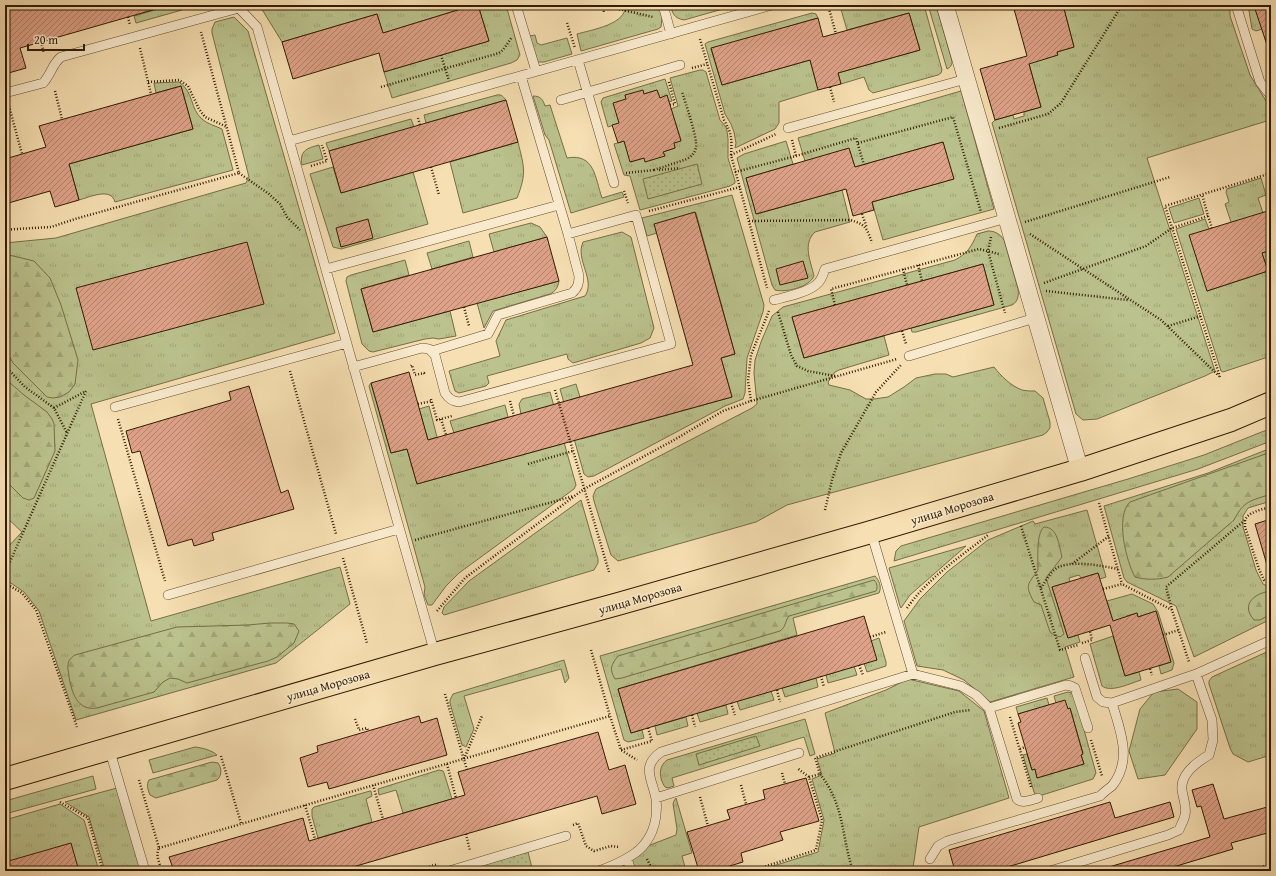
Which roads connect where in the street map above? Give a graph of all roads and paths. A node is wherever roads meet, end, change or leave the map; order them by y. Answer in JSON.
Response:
{"nodes":[{"id":1,"x":516,"y":5,"type":"edge"},
{"id":2,"x":602,"y":5,"type":"edge"},
{"id":3,"x":616,"y":5,"type":"edge"},
{"id":4,"x":663,"y":5,"type":"edge"},
{"id":5,"x":772,"y":5,"type":"edge"},
{"id":6,"x":828,"y":5,"type":"edge"},
{"id":7,"x":945,"y":5,"type":"edge"},
{"id":8,"x":1122,"y":5,"type":"edge"},
{"id":9,"x":1236,"y":5,"type":"edge"},
{"id":10,"x":238,"y":6,"type":"edge"},
{"id":11,"x":604,"y":12,"type":"dead end"},
{"id":12,"x":198,"y":20,"type":"junction"},
{"id":13,"x":667,"y":20,"type":"junction"},
{"id":14,"x":521,"y":23,"type":"junction"},
{"id":15,"x":567,"y":23,"type":"dead end"},
{"id":16,"x":696,"y":26,"type":"junction"},
{"id":17,"x":671,"y":34,"type":"junction"},
{"id":18,"x":836,"y":34,"type":"dead end"},
{"id":19,"x":137,"y":37,"type":"junction"},
{"id":20,"x":1271,"y":39,"type":"edge"},
{"id":21,"x":1265,"y":40,"type":"dead end"},
{"id":22,"x":573,"y":41,"type":"dead end"},
{"id":23,"x":41,"y":42,"type":"dead end"},
{"id":24,"x":44,"y":53,"type":"dead end"},
{"id":25,"x":441,"y":55,"type":"dead end"},
{"id":26,"x":578,"y":60,"type":"junction"},
{"id":27,"x":707,"y":64,"type":"junction"},
{"id":28,"x":684,"y":67,"type":"joint"},
{"id":29,"x":445,"y":69,"type":"junction"},
{"id":30,"x":536,"y":72,"type":"junction"},
{"id":31,"x":50,"y":73,"type":"junction"},
{"id":32,"x":520,"y":76,"type":"junction"},
{"id":33,"x":666,"y":76,"type":"dead end"},
{"id":34,"x":966,"y":79,"type":"junction"},
{"id":35,"x":148,"y":82,"type":"junction"},
{"id":36,"x":449,"y":83,"type":"dead end"},
{"id":37,"x":381,"y":87,"type":"dead end"},
{"id":38,"x":830,"y":87,"type":"dead end"},
{"id":39,"x":587,"y":92,"type":"junction"},
{"id":40,"x":682,"y":92,"type":"dead end"},
{"id":41,"x":5,"y":93,"type":"edge"},
{"id":42,"x":151,"y":94,"type":"dead end"},
{"id":43,"x":1271,"y":96,"type":"edge"},
{"id":44,"x":833,"y":98,"type":"dead end"},
{"id":45,"x":561,"y":100,"type":"dead end"},
{"id":46,"x":670,"y":105,"type":"dead end"},
{"id":47,"x":62,"y":119,"type":"dead end"},
{"id":48,"x":227,"y":127,"type":"junction"},
{"id":49,"x":788,"y":128,"type":"joint"},
{"id":50,"x":982,"y":133,"type":"junction"},
{"id":51,"x":289,"y":141,"type":"junction"},
{"id":52,"x":321,"y":141,"type":"dead end"},
{"id":53,"x":858,"y":143,"type":"junction"},
{"id":54,"x":22,"y":154,"type":"dead end"},
{"id":55,"x":731,"y":155,"type":"junction"},
{"id":56,"x":864,"y":165,"type":"dead end"},
{"id":57,"x":431,"y":167,"type":"dead end"},
{"id":58,"x":680,"y":168,"type":"dead end"},
{"id":59,"x":298,"y":170,"type":"junction"},
{"id":60,"x":654,"y":170,"type":"junction"},
{"id":61,"x":735,"y":172,"type":"junction"},
{"id":62,"x":239,"y":173,"type":"junction"},
{"id":63,"x":1270,"y":173,"type":"edge"},
{"id":64,"x":619,"y":174,"type":"dead end"},
{"id":65,"x":1170,"y":177,"type":"dead end"},
{"id":66,"x":1271,"y":181,"type":"edge"},
{"id":67,"x":614,"y":183,"type":"dead end"},
{"id":68,"x":1202,"y":194,"type":"junction"},
{"id":69,"x":439,"y":195,"type":"dead end"},
{"id":70,"x":559,"y":205,"type":"junction"},
{"id":71,"x":862,"y":214,"type":"dead end"},
{"id":72,"x":1208,"y":216,"type":"junction"},
{"id":73,"x":749,"y":221,"type":"junction"},
{"id":74,"x":1012,"y":222,"type":"junction"},
{"id":75,"x":984,"y":224,"type":"junction"},
{"id":76,"x":867,"y":228,"type":"junction"},
{"id":77,"x":1172,"y":228,"type":"junction"},
{"id":78,"x":1212,"y":228,"type":"dead end"},
{"id":79,"x":5,"y":230,"type":"edge"},
{"id":80,"x":568,"y":234,"type":"junction"},
{"id":81,"x":317,"y":238,"type":"junction"},
{"id":82,"x":988,"y":251,"type":"junction"},
{"id":83,"x":1269,"y":251,"type":"dead end"},
{"id":84,"x":876,"y":255,"type":"junction"},
{"id":85,"x":1271,"y":257,"type":"edge"},
{"id":86,"x":1018,"y":260,"type":"junction"},
{"id":87,"x":918,"y":265,"type":"junction"},
{"id":88,"x":326,"y":269,"type":"junction"},
{"id":89,"x":903,"y":269,"type":"junction"},
{"id":90,"x":1083,"y":269,"type":"junction"},
{"id":91,"x":922,"y":281,"type":"dead end"},
{"id":92,"x":907,"y":285,"type":"dead end"},
{"id":93,"x":1027,"y":289,"type":"junction"},
{"id":94,"x":774,"y":300,"type":"junction"},
{"id":95,"x":1130,"y":300,"type":"junction"},
{"id":96,"x":835,"y":305,"type":"dead end"},
{"id":97,"x":464,"y":307,"type":"dead end"},
{"id":98,"x":1006,"y":316,"type":"dead end"},
{"id":99,"x":1201,"y":316,"type":"junction"},
{"id":100,"x":1036,"y":318,"type":"junction"},
{"id":101,"x":1168,"y":326,"type":"junction"},
{"id":102,"x":473,"y":338,"type":"junction"},
{"id":103,"x":347,"y":343,"type":"junction"},
{"id":104,"x":432,"y":351,"type":"junction"},
{"id":105,"x":909,"y":356,"type":"junction"},
{"id":106,"x":287,"y":359,"type":"junction"},
{"id":107,"x":5,"y":363,"type":"edge"},
{"id":108,"x":353,"y":367,"type":"junction"},
{"id":109,"x":550,"y":376,"type":"junction"},
{"id":110,"x":838,"y":376,"type":"junction"},
{"id":111,"x":510,"y":399,"type":"dead end"},
{"id":112,"x":432,"y":401,"type":"dead end"},
{"id":113,"x":751,"y":401,"type":"junction"},
{"id":114,"x":1271,"y":403,"type":"edge"},
{"id":115,"x":418,"y":404,"type":"dead end"},
{"id":116,"x":115,"y":407,"type":"joint"},
{"id":117,"x":54,"y":408,"type":"junction"},
{"id":118,"x":514,"y":416,"type":"dead end"},
{"id":119,"x":441,"y":419,"type":"dead end"},
{"id":120,"x":67,"y":433,"type":"junction"},
{"id":121,"x":446,"y":435,"type":"dead end"},
{"id":122,"x":573,"y":451,"type":"junction"},
{"id":123,"x":528,"y":464,"type":"dead end"},
{"id":124,"x":1080,"y":470,"type":"junction"},
{"id":125,"x":584,"y":489,"type":"junction"},
{"id":126,"x":574,"y":496,"type":"junction"},
{"id":127,"x":1099,"y":502,"type":"dead end"},
{"id":128,"x":1271,"y":507,"type":"edge"},
{"id":129,"x":825,"y":510,"type":"dead end"},
{"id":130,"x":1245,"y":520,"type":"junction"},
{"id":131,"x":1021,"y":526,"type":"dead end"},
{"id":132,"x":399,"y":529,"type":"junction"},
{"id":133,"x":871,"y":532,"type":"junction"},
{"id":134,"x":988,"y":535,"type":"dead end"},
{"id":135,"x":1109,"y":536,"type":"junction"},
{"id":136,"x":410,"y":541,"type":"dead end"},
{"id":137,"x":340,"y":546,"type":"junction"},
{"id":138,"x":1072,"y":564,"type":"junction"},
{"id":139,"x":1118,"y":569,"type":"junction"},
{"id":140,"x":609,"y":572,"type":"dead end"},
{"id":141,"x":5,"y":573,"type":"edge"},
{"id":142,"x":1271,"y":582,"type":"edge"},
{"id":143,"x":5,"y":583,"type":"edge"},
{"id":144,"x":1122,"y":584,"type":"junction"},
{"id":145,"x":1041,"y":589,"type":"junction"},
{"id":146,"x":1103,"y":589,"type":"dead end"},
{"id":147,"x":168,"y":595,"type":"joint"},
{"id":148,"x":1172,"y":610,"type":"junction"},
{"id":149,"x":898,"y":621,"type":"junction"},
{"id":150,"x":427,"y":625,"type":"junction"},
{"id":151,"x":1179,"y":630,"type":"junction"},
{"id":152,"x":1090,"y":631,"type":"dead end"},
{"id":153,"x":886,"y":632,"type":"dead end"},
{"id":154,"x":1163,"y":635,"type":"dead end"},
{"id":155,"x":870,"y":637,"type":"dead end"},
{"id":156,"x":1271,"y":640,"type":"edge"},
{"id":157,"x":367,"y":643,"type":"dead end"},
{"id":158,"x":591,"y":650,"type":"dead end"},
{"id":159,"x":435,"y":654,"type":"junction"},
{"id":160,"x":1086,"y":658,"type":"dead end"},
{"id":161,"x":1189,"y":662,"type":"dead end"},
{"id":162,"x":859,"y":665,"type":"dead end"},
{"id":163,"x":913,"y":674,"type":"junction"},
{"id":164,"x":1196,"y":674,"type":"junction"},
{"id":165,"x":821,"y":676,"type":"dead end"},
{"id":166,"x":863,"y":678,"type":"dead end"},
{"id":167,"x":824,"y":689,"type":"dead end"},
{"id":168,"x":777,"y":690,"type":"dead end"},
{"id":169,"x":445,"y":694,"type":"dead end"},
{"id":170,"x":781,"y":702,"type":"dead end"},
{"id":171,"x":731,"y":703,"type":"dead end"},
{"id":172,"x":1112,"y":703,"type":"junction"},
{"id":173,"x":989,"y":708,"type":"junction"},
{"id":174,"x":1009,"y":712,"type":"dead end"},
{"id":175,"x":692,"y":715,"type":"dead end"},
{"id":176,"x":482,"y":716,"type":"dead end"},
{"id":177,"x":610,"y":716,"type":"junction"},
{"id":178,"x":735,"y":716,"type":"dead end"},
{"id":179,"x":355,"y":719,"type":"dead end"},
{"id":180,"x":77,"y":727,"type":"dead end"},
{"id":181,"x":648,"y":728,"type":"dead end"},
{"id":182,"x":695,"y":728,"type":"dead end"},
{"id":183,"x":1088,"y":728,"type":"joint"},
{"id":184,"x":368,"y":731,"type":"dead end"},
{"id":185,"x":652,"y":741,"type":"dead end"},
{"id":186,"x":1025,"y":747,"type":"dead end"},
{"id":187,"x":109,"y":748,"type":"junction"},
{"id":188,"x":1020,"y":749,"type":"junction"},
{"id":189,"x":799,"y":753,"type":"dead end"},
{"id":190,"x":221,"y":756,"type":"dead end"},
{"id":191,"x":463,"y":759,"type":"junction"},
{"id":192,"x":447,"y":764,"type":"junction"},
{"id":193,"x":794,"y":767,"type":"dead end"},
{"id":194,"x":650,"y":768,"type":"junction"},
{"id":195,"x":467,"y":770,"type":"dead end"},
{"id":196,"x":782,"y":771,"type":"dead end"},
{"id":197,"x":820,"y":774,"type":"junction"},
{"id":198,"x":809,"y":777,"type":"junction"},
{"id":199,"x":5,"y":779,"type":"edge"},
{"id":200,"x":1103,"y":779,"type":"dead end"},
{"id":201,"x":139,"y":780,"type":"dead end"},
{"id":202,"x":740,"y":784,"type":"dead end"},
{"id":203,"x":785,"y":784,"type":"dead end"},
{"id":204,"x":373,"y":786,"type":"junction"},
{"id":205,"x":700,"y":796,"type":"dead end"},
{"id":206,"x":456,"y":798,"type":"dead end"},
{"id":207,"x":656,"y":798,"type":"junction"},
{"id":208,"x":1036,"y":799,"type":"joint"},
{"id":209,"x":60,"y":802,"type":"dead end"},
{"id":210,"x":746,"y":804,"type":"dead end"},
{"id":211,"x":305,"y":805,"type":"junction"},
{"id":212,"x":383,"y":820,"type":"dead end"},
{"id":213,"x":241,"y":823,"type":"junction"},
{"id":214,"x":708,"y":826,"type":"dead end"},
{"id":215,"x":466,"y":834,"type":"dead end"},
{"id":216,"x":566,"y":836,"type":"dead end"},
{"id":217,"x":315,"y":839,"type":"dead end"},
{"id":218,"x":586,"y":846,"type":"dead end"},
{"id":219,"x":159,"y":848,"type":"junction"},
{"id":220,"x":594,"y":851,"type":"dead end"},
{"id":221,"x":471,"y":854,"type":"dead end"},
{"id":222,"x":627,"y":858,"type":"junction"},
{"id":223,"x":930,"y":859,"type":"dead end"},
{"id":224,"x":1271,"y":864,"type":"edge"},
{"id":225,"x":103,"y":871,"type":"edge"},
{"id":226,"x":145,"y":871,"type":"edge"},
{"id":227,"x":162,"y":871,"type":"edge"},
{"id":228,"x":449,"y":871,"type":"edge"},
{"id":229,"x":599,"y":871,"type":"edge"},
{"id":230,"x":631,"y":871,"type":"edge"},
{"id":231,"x":751,"y":871,"type":"edge"},
{"id":232,"x":853,"y":871,"type":"edge"},
{"id":233,"x":1050,"y":871,"type":"edge"},
{"id":234,"x":1249,"y":871,"type":"edge"}],
"edges":[{"from":1,"to":14,"type":"lane"},
{"from":2,"to":11,"type":"path"},
{"from":3,"to":13,"type":"path"},
{"from":4,"to":13,"type":"lane"},
{"from":5,"to":16,"type":"lane"},
{"from":6,"to":18,"type":"path"},
{"from":7,"to":34,"type":"street"},
{"from":8,"to":50,"type":"path"},
{"from":9,"to":43,"type":"lane"},
{"from":10,"to":12,"type":"lane"},
{"from":10,"to":51,"type":"lane"},
{"from":12,"to":19,"type":"lane"},
{"from":12,"to":48,"type":"path"},
{"from":13,"to":17,"type":"lane"},
{"from":14,"to":29,"type":"path"},
{"from":14,"to":30,"type":"lane"},
{"from":15,"to":22,"type":"path"},
{"from":16,"to":17,"type":"lane"},
{"from":16,"to":27,"type":"path"},
{"from":17,"to":26,"type":"lane"},
{"from":19,"to":31,"type":"lane"},
{"from":19,"to":35,"type":"path"},
{"from":20,"to":21,"type":"path"},
{"from":23,"to":24,"type":"path"},
{"from":25,"to":29,"type":"path"},
{"from":26,"to":30,"type":"lane"},
{"from":26,"to":39,"type":"lane"},
{"from":27,"to":28,"type":"path"},
{"from":27,"to":55,"type":"path"},
{"from":28,"to":39,"type":"lane"},
{"from":29,"to":36,"type":"path"},
{"from":29,"to":37,"type":"path"},
{"from":30,"to":32,"type":"lane"},
{"from":31,"to":41,"type":"lane"},
{"from":31,"to":47,"type":"path"},
{"from":32,"to":51,"type":"lane"},
{"from":32,"to":70,"type":"lane"},
{"from":33,"to":46,"type":"path"},
{"from":34,"to":49,"type":"lane"},
{"from":34,"to":50,"type":"street"},
{"from":35,"to":42,"type":"path"},
{"from":35,"to":48,"type":"path"},
{"from":38,"to":44,"type":"path"},
{"from":39,"to":45,"type":"lane"},
{"from":39,"to":67,"type":"lane"},
{"from":40,"to":60,"type":"path"},
{"from":41,"to":54,"type":"path"},
{"from":48,"to":62,"type":"path"},
{"from":49,"to":55,"type":"path"},
{"from":50,"to":74,"type":"street"},
{"from":51,"to":59,"type":"lane"},
{"from":52,"to":59,"type":"path"},
{"from":53,"to":56,"type":"path"},
{"from":53,"to":61,"type":"path"},
{"from":53,"to":75,"type":"path"},
{"from":55,"to":61,"type":"path"},
{"from":57,"to":69,"type":"path"},
{"from":58,"to":60,"type":"path"},
{"from":59,"to":81,"type":"lane"},
{"from":60,"to":64,"type":"path"},
{"from":61,"to":73,"type":"path"},
{"from":62,"to":79,"type":"path"},
{"from":62,"to":81,"type":"path"},
{"from":63,"to":66,"type":"path"},
{"from":63,"to":68,"type":"path"},
{"from":65,"to":74,"type":"path"},
{"from":68,"to":72,"type":"path"},
{"from":68,"to":77,"type":"path"},
{"from":70,"to":80,"type":"lane"},
{"from":70,"to":88,"type":"lane"},
{"from":71,"to":76,"type":"path"},
{"from":72,"to":77,"type":"path"},
{"from":72,"to":78,"type":"path"},
{"from":73,"to":76,"type":"path"},
{"from":73,"to":94,"type":"path"},
{"from":74,"to":75,"type":"lane"},
{"from":74,"to":86,"type":"street"},
{"from":74,"to":90,"type":"path"},
{"from":75,"to":84,"type":"lane"},
{"from":76,"to":84,"type":"path"},
{"from":77,"to":90,"type":"path"},
{"from":77,"to":99,"type":"path"},
{"from":80,"to":102,"type":"lane"},
{"from":80,"to":109,"type":"lane"},
{"from":81,"to":88,"type":"lane"},
{"from":82,"to":86,"type":"path"},
{"from":82,"to":87,"type":"path"},
{"from":82,"to":98,"type":"path"},
{"from":83,"to":85,"type":"path"},
{"from":84,"to":94,"type":"lane"},
{"from":86,"to":93,"type":"street"},
{"from":87,"to":89,"type":"path"},
{"from":87,"to":91,"type":"path"},
{"from":88,"to":103,"type":"lane"},
{"from":89,"to":92,"type":"path"},
{"from":89,"to":96,"type":"path"},
{"from":90,"to":93,"type":"path"},
{"from":90,"to":95,"type":"path"},
{"from":93,"to":95,"type":"path"},
{"from":93,"to":100,"type":"street"},
{"from":94,"to":110,"type":"path"},
{"from":94,"to":113,"type":"path"},
{"from":95,"to":101,"type":"path"},
{"from":97,"to":102,"type":"path"},
{"from":99,"to":101,"type":"path"},
{"from":99,"to":101,"type":"path"},
{"from":100,"to":105,"type":"lane"},
{"from":100,"to":124,"type":"street"},
{"from":102,"to":104,"type":"lane"},
{"from":103,"to":106,"type":"lane"},
{"from":103,"to":108,"type":"lane"},
{"from":104,"to":108,"type":"lane"},
{"from":104,"to":109,"type":"lane"},
{"from":105,"to":110,"type":"path"},
{"from":105,"to":129,"type":"path"},
{"from":106,"to":116,"type":"lane"},
{"from":106,"to":137,"type":"path"},
{"from":107,"to":117,"type":"path"},
{"from":108,"to":132,"type":"lane"},
{"from":109,"to":122,"type":"path"},
{"from":110,"to":113,"type":"path"},
{"from":111,"to":118,"type":"path"},
{"from":112,"to":115,"type":"path"},
{"from":113,"to":125,"type":"path"},
{"from":114,"to":124,"type":"main road","name":"улица Морозова"},
{"from":116,"to":147,"type":"path"},
{"from":117,"to":120,"type":"path"},
{"from":117,"to":120,"type":"path"},
{"from":119,"to":121,"type":"path"},
{"from":120,"to":141,"type":"path"},
{"from":122,"to":123,"type":"path"},
{"from":122,"to":125,"type":"path"},
{"from":124,"to":133,"type":"main road","name":"улица Морозова"},
{"from":125,"to":126,"type":"path"},
{"from":125,"to":140,"type":"path"},
{"from":126,"to":136,"type":"path"},
{"from":126,"to":150,"type":"path"},
{"from":127,"to":135,"type":"path"},
{"from":128,"to":130,"type":"path"},
{"from":130,"to":142,"type":"path"},
{"from":130,"to":148,"type":"path"},
{"from":131,"to":145,"type":"path"},
{"from":132,"to":137,"type":"lane"},
{"from":132,"to":150,"type":"lane"},
{"from":133,"to":149,"type":"lane"},
{"from":133,"to":159,"type":"main road","name":"улица Морозова"},
{"from":134,"to":149,"type":"path"},
{"from":135,"to":138,"type":"path"},
{"from":135,"to":139,"type":"path"},
{"from":137,"to":147,"type":"lane"},
{"from":137,"to":157,"type":"path"},
{"from":138,"to":139,"type":"path"},
{"from":138,"to":145,"type":"path"},
{"from":139,"to":144,"type":"path"},
{"from":143,"to":180,"type":"path"},
{"from":144,"to":146,"type":"path"},
{"from":144,"to":148,"type":"path"},
{"from":145,"to":152,"type":"path"},
{"from":148,"to":151,"type":"path"},
{"from":149,"to":163,"type":"lane"},
{"from":150,"to":159,"type":"lane"},
{"from":151,"to":154,"type":"path"},
{"from":151,"to":161,"type":"path"},
{"from":153,"to":155,"type":"path"},
{"from":156,"to":164,"type":"lane"},
{"from":158,"to":177,"type":"path"},
{"from":159,"to":187,"type":"main road","name":"улица Морозова"},
{"from":160,"to":172,"type":"lane"},
{"from":162,"to":166,"type":"path"},
{"from":163,"to":173,"type":"lane"},
{"from":163,"to":194,"type":"lane"},
{"from":164,"to":172,"type":"lane"},
{"from":164,"to":233,"type":"lane"},
{"from":165,"to":167,"type":"path"},
{"from":168,"to":170,"type":"path"},
{"from":169,"to":191,"type":"path"},
{"from":171,"to":178,"type":"path"},
{"from":172,"to":223,"type":"lane"},
{"from":173,"to":183,"type":"lane"},
{"from":173,"to":197,"type":"path"},
{"from":173,"to":208,"type":"lane"},
{"from":174,"to":188,"type":"path"},
{"from":175,"to":182,"type":"path"},
{"from":176,"to":191,"type":"path"},
{"from":177,"to":191,"type":"path"},
{"from":177,"to":194,"type":"path"},
{"from":179,"to":184,"type":"path"},
{"from":181,"to":185,"type":"path"},
{"from":183,"to":200,"type":"path"},
{"from":186,"to":188,"type":"path"},
{"from":187,"to":199,"type":"main road","name":"улица Морозова"},
{"from":187,"to":226,"type":"lane"},
{"from":188,"to":208,"type":"path"},
{"from":189,"to":207,"type":"lane"},
{"from":190,"to":213,"type":"path"},
{"from":191,"to":192,"type":"path"},
{"from":191,"to":195,"type":"path"},
{"from":192,"to":204,"type":"path"},
{"from":192,"to":206,"type":"path"},
{"from":193,"to":198,"type":"path"},
{"from":194,"to":207,"type":"lane"},
{"from":196,"to":203,"type":"path"},
{"from":197,"to":198,"type":"path"},
{"from":197,"to":232,"type":"path"},
{"from":198,"to":231,"type":"path"},
{"from":201,"to":219,"type":"path"},
{"from":202,"to":210,"type":"path"},
{"from":204,"to":211,"type":"path"},
{"from":204,"to":212,"type":"path"},
{"from":205,"to":214,"type":"path"},
{"from":207,"to":222,"type":"lane"},
{"from":209,"to":225,"type":"path"},
{"from":211,"to":213,"type":"path"},
{"from":211,"to":217,"type":"path"},
{"from":213,"to":219,"type":"path"},
{"from":215,"to":221,"type":"path"},
{"from":216,"to":228,"type":"lane"},
{"from":218,"to":220,"type":"path"},
{"from":219,"to":227,"type":"path"},
{"from":222,"to":229,"type":"lane"},
{"from":222,"to":230,"type":"lane"},
{"from":224,"to":234,"type":"path"}]}
